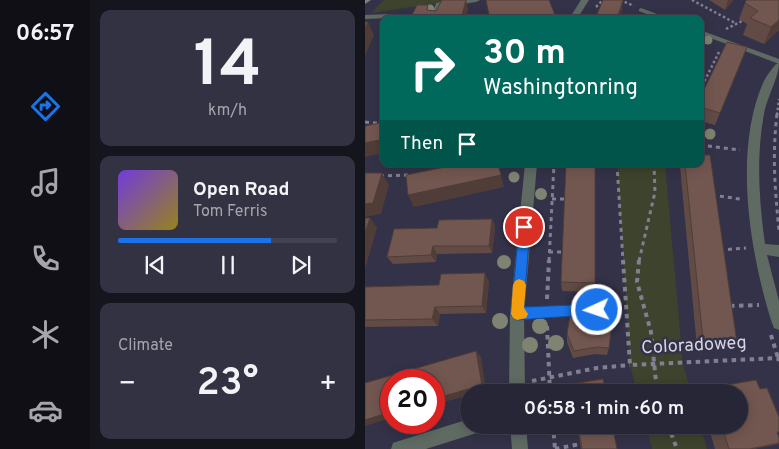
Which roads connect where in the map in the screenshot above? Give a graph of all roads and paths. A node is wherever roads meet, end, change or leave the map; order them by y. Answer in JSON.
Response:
{"nodes":[{"id":1,"x":476,"y":0,"type":"edge"},
{"id":2,"x":585,"y":0,"type":"edge"},
{"id":3,"x":620,"y":0,"type":"edge"},
{"id":4,"x":694,"y":0,"type":"edge"},
{"id":5,"x":641,"y":10,"type":"joint"},
{"id":6,"x":723,"y":10,"type":"dead end"},
{"id":7,"x":719,"y":13,"type":"junction"},
{"id":8,"x":436,"y":15,"type":"edge"},
{"id":9,"x":576,"y":15,"type":"edge"},
{"id":10,"x":655,"y":15,"type":"edge"},
{"id":11,"x":380,"y":16,"type":"edge"},
{"id":12,"x":365,"y":17,"type":"edge"},
{"id":13,"x":750,"y":22,"type":"edge"},
{"id":14,"x":737,"y":24,"type":"junction"},
{"id":15,"x":704,"y":33,"type":"edge"},
{"id":16,"x":711,"y":36,"type":"junction"},
{"id":17,"x":725,"y":41,"type":"junction"},
{"id":18,"x":778,"y":67,"type":"edge"},
{"id":19,"x":704,"y":82,"type":"edge"},
{"id":20,"x":779,"y":98,"type":"edge"},
{"id":21,"x":365,"y":122,"type":"edge"},
{"id":22,"x":380,"y":124,"type":"edge"},
{"id":23,"x":704,"y":145,"type":"edge"},
{"id":24,"x":743,"y":151,"type":"dead end"},
{"id":25,"x":531,"y":167,"type":"edge"},
{"id":26,"x":554,"y":167,"type":"edge"},
{"id":27,"x":617,"y":167,"type":"edge"},
{"id":28,"x":654,"y":167,"type":"edge"},
{"id":29,"x":412,"y":175,"type":"edge"},
{"id":30,"x":373,"y":177,"type":"edge"},
{"id":31,"x":708,"y":195,"type":"edge"},
{"id":32,"x":552,"y":199,"type":"junction"},
{"id":33,"x":565,"y":199,"type":"edge"},
{"id":34,"x":743,"y":199,"type":"dead end"},
{"id":35,"x":779,"y":231,"type":"edge"},
{"id":36,"x":759,"y":249,"type":"junction"},
{"id":37,"x":716,"y":250,"type":"edge"},
{"id":38,"x":779,"y":251,"type":"edge"},
{"id":39,"x":549,"y":252,"type":"junction"},
{"id":40,"x":563,"y":252,"type":"edge"},
{"id":41,"x":762,"y":305,"type":"dead end"},
{"id":42,"x":723,"y":306,"type":"edge"},
{"id":43,"x":597,"y":310,"type":"edge"},
{"id":44,"x":547,"y":312,"type":"junction"},
{"id":45,"x":517,"y":314,"type":"junction"},
{"id":46,"x":779,"y":323,"type":"edge"},
{"id":47,"x":779,"y":362,"type":"edge"},
{"id":48,"x":654,"y":364,"type":"junction"},
{"id":49,"x":630,"y":365,"type":"junction"},
{"id":50,"x":549,"y":377,"type":"junction"},
{"id":51,"x":517,"y":384,"type":"edge"},
{"id":52,"x":529,"y":384,"type":"edge"},
{"id":53,"x":549,"y":384,"type":"edge"},
{"id":54,"x":656,"y":384,"type":"edge"},
{"id":55,"x":460,"y":430,"type":"edge"},
{"id":56,"x":519,"y":434,"type":"edge"},
{"id":57,"x":554,"y":434,"type":"edge"},
{"id":58,"x":671,"y":434,"type":"edge"},
{"id":59,"x":580,"y":444,"type":"edge"},
{"id":60,"x":399,"y":449,"type":"edge"},
{"id":61,"x":520,"y":449,"type":"edge"},
{"id":62,"x":555,"y":449,"type":"edge"},
{"id":63,"x":677,"y":449,"type":"edge"}],
"edges":[{"from":1,"to":8,"type":"street"},
{"from":2,"to":9,"type":"street"},
{"from":3,"to":5,"type":"path"},
{"from":4,"to":7,"type":"path"},
{"from":5,"to":10,"type":"lane"},
{"from":6,"to":7,"type":"path"},
{"from":7,"to":14,"type":"path"},
{"from":11,"to":12,"type":"lane"},
{"from":13,"to":14,"type":"path"},
{"from":14,"to":16,"type":"path"},
{"from":15,"to":16,"type":"lane"},
{"from":16,"to":17,"type":"lane"},
{"from":17,"to":18,"type":"lane"},
{"from":17,"to":19,"type":"path"},
{"from":18,"to":36,"type":"street"},
{"from":20,"to":35,"type":"path"},
{"from":21,"to":22,"type":"path"},
{"from":23,"to":24,"type":"path"},
{"from":25,"to":45,"type":"street"},
{"from":26,"to":32,"type":"path"},
{"from":27,"to":49,"type":"path","name":"Coloradoweg"},
{"from":28,"to":48,"type":"path"},
{"from":29,"to":30,"type":"path"},
{"from":31,"to":34,"type":"path"},
{"from":32,"to":33,"type":"path"},
{"from":32,"to":39,"type":"path"},
{"from":36,"to":37,"type":"path"},
{"from":36,"to":38,"type":"street"},
{"from":36,"to":46,"type":"street"},
{"from":39,"to":40,"type":"path"},
{"from":39,"to":44,"type":"path"},
{"from":41,"to":42,"type":"path"},
{"from":43,"to":44,"type":"lane"},
{"from":44,"to":45,"type":"lane"},
{"from":44,"to":50,"type":"path"},
{"from":45,"to":51,"type":"street"},
{"from":47,"to":48,"type":"path","name":"Coloradoweg"},
{"from":48,"to":49,"type":"path","name":"Coloradoweg"},
{"from":48,"to":54,"type":"path"},
{"from":49,"to":50,"type":"path"},
{"from":50,"to":52,"type":"path"},
{"from":50,"to":53,"type":"path"},
{"from":55,"to":60,"type":"street"},
{"from":56,"to":61,"type":"street"},
{"from":57,"to":62,"type":"path"},
{"from":58,"to":63,"type":"path"},
{"from":59,"to":62,"type":"path"}]}
